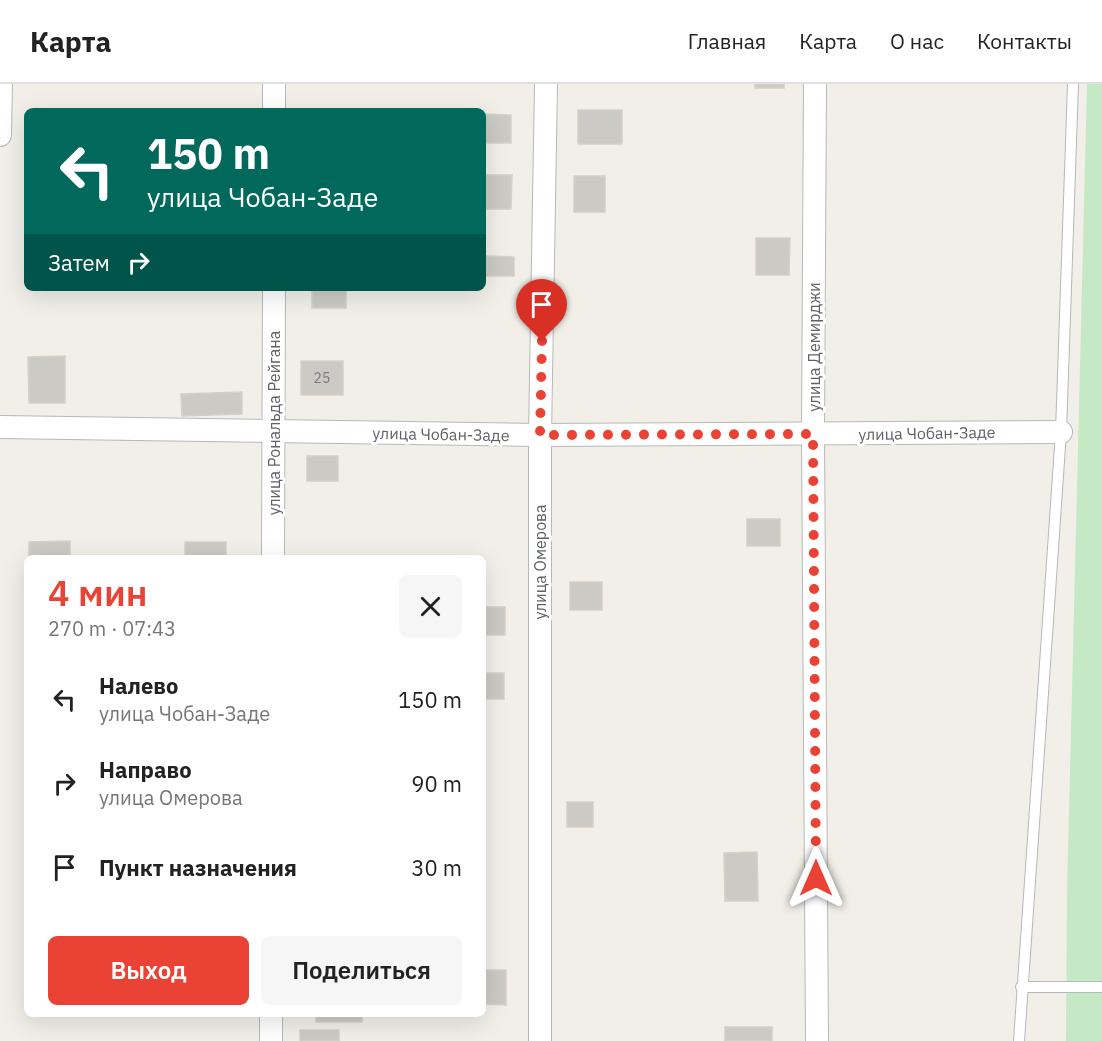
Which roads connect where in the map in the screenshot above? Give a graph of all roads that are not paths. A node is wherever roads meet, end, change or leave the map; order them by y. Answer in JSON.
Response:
{"nodes":[{"id":1,"x":1,"y":84,"type":"edge"},
{"id":2,"x":274,"y":84,"type":"edge"},
{"id":3,"x":546,"y":84,"type":"edge"},
{"id":4,"x":815,"y":84,"type":"edge"},
{"id":5,"x":1072,"y":84,"type":"edge"},
{"id":6,"x":274,"y":108,"type":"edge"},
{"id":7,"x":0,"y":135,"type":"edge"},
{"id":8,"x":274,"y":291,"type":"edge"},
{"id":9,"x":0,"y":427,"type":"edge"},
{"id":10,"x":274,"y":432,"type":"junction"},
{"id":11,"x":1062,"y":432,"type":"junction"},
{"id":12,"x":813,"y":434,"type":"junction"},
{"id":13,"x":540,"y":435,"type":"junction"},
{"id":14,"x":273,"y":555,"type":"edge"},
{"id":15,"x":1021,"y":987,"type":"junction"},
{"id":16,"x":1102,"y":987,"type":"edge"},
{"id":17,"x":271,"y":1017,"type":"edge"},
{"id":18,"x":271,"y":1041,"type":"edge"},
{"id":19,"x":540,"y":1041,"type":"edge"},
{"id":20,"x":817,"y":1041,"type":"edge"},
{"id":21,"x":1019,"y":1041,"type":"edge"}],
"edges":[{"from":1,"to":7,"type":"street"},
{"from":2,"to":6,"type":"street"},
{"from":3,"to":13,"type":"street","name":"улица Омерова"},
{"from":4,"to":12,"type":"street","name":"улица Демирджи"},
{"from":5,"to":11,"type":"lane"},
{"from":8,"to":10,"type":"street","name":"улица Рональда Рейгана"},
{"from":9,"to":10,"type":"street","name":"улица Чобан-Заде"},
{"from":10,"to":13,"type":"street","name":"улица Чобан-Заде"},
{"from":10,"to":14,"type":"street","name":"улица Рональда Рейгана"},
{"from":11,"to":12,"type":"street","name":"улица Чобан-Заде"},
{"from":11,"to":15,"type":"lane"},
{"from":12,"to":13,"type":"street","name":"улица Чобан-Заде"},
{"from":12,"to":20,"type":"street","name":"улица Демирджи"},
{"from":13,"to":19,"type":"street","name":"улица Омерова"},
{"from":15,"to":16,"type":"lane"},
{"from":15,"to":21,"type":"lane"},
{"from":17,"to":18,"type":"street"}]}
